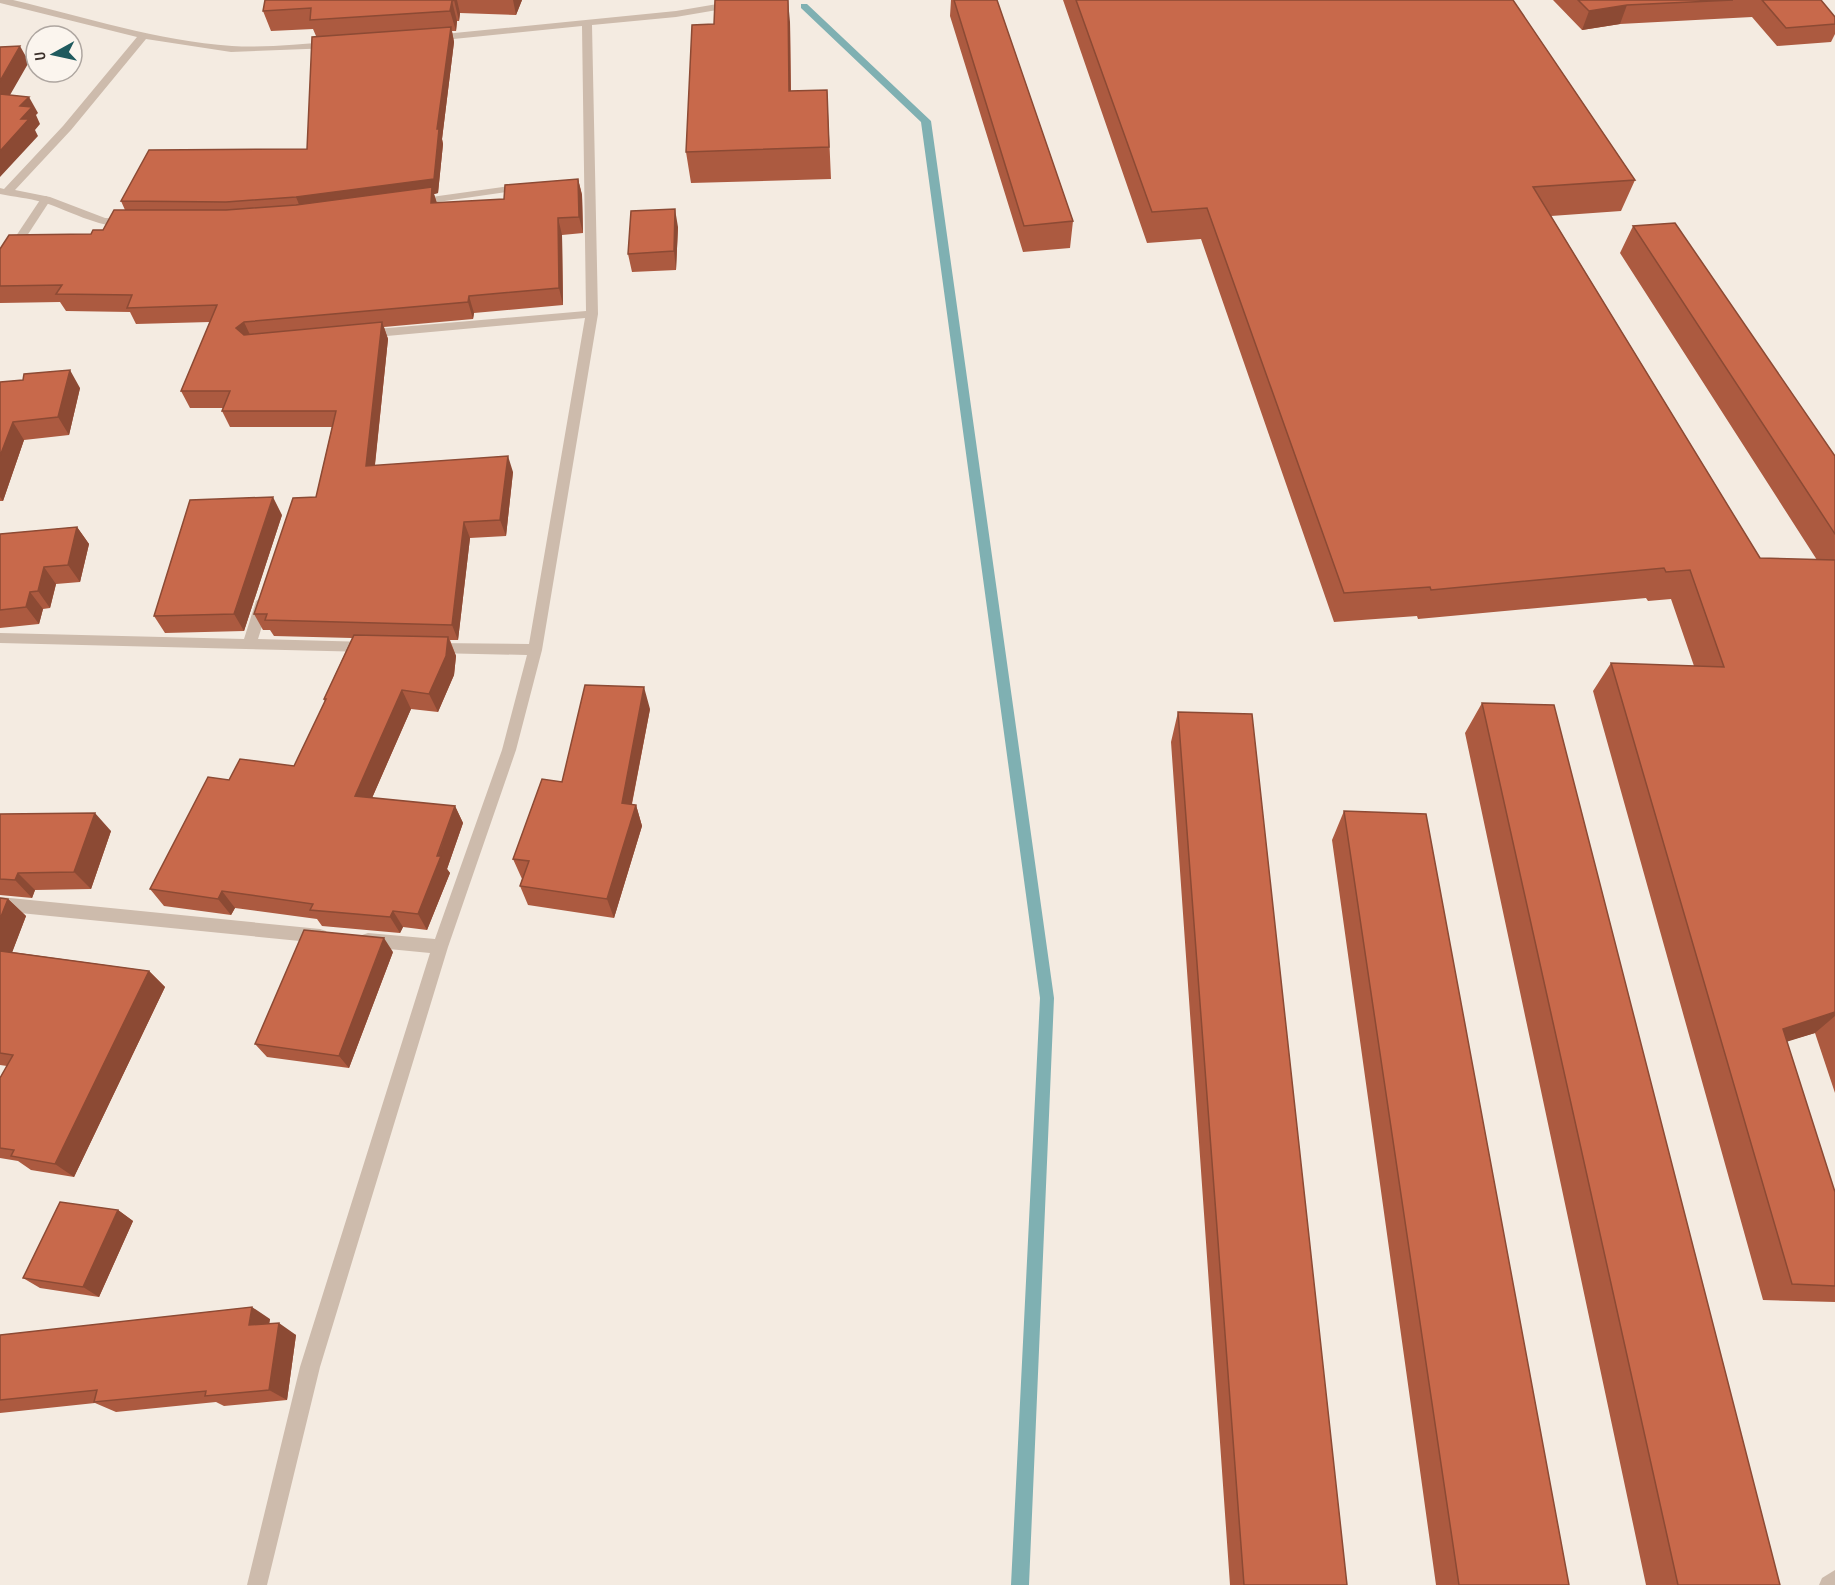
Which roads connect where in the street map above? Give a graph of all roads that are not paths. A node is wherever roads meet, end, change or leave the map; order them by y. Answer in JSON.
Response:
{"nodes":[{"id":1,"x":1,"y":0,"type":"edge"},
{"id":2,"x":758,"y":0,"type":"edge"},
{"id":3,"x":587,"y":23,"type":"junction"},
{"id":4,"x":144,"y":35,"type":"junction"},
{"id":5,"x":420,"y":39,"type":"edge"},
{"id":6,"x":348,"y":44,"type":"edge"},
{"id":7,"x":533,"y":186,"type":"edge"},
{"id":8,"x":3,"y":191,"type":"edge"},
{"id":9,"x":46,"y":199,"type":"junction"},
{"id":10,"x":406,"y":203,"type":"edge"},
{"id":11,"x":135,"y":222,"type":"edge"},
{"id":12,"x":0,"y":268,"type":"edge"},
{"id":13,"x":592,"y":314,"type":"junction"},
{"id":14,"x":355,"y":335,"type":"edge"},
{"id":15,"x":267,"y":588,"type":"edge"},
{"id":16,"x":0,"y":638,"type":"edge"},
{"id":17,"x":249,"y":645,"type":"junction"},
{"id":18,"x":380,"y":647,"type":"edge"},
{"id":19,"x":416,"y":647,"type":"edge"},
{"id":20,"x":535,"y":650,"type":"junction"},
{"id":21,"x":0,"y":904,"type":"edge"},
{"id":22,"x":333,"y":937,"type":"edge"},
{"id":23,"x":357,"y":939,"type":"edge"},
{"id":24,"x":440,"y":947,"type":"junction"},
{"id":25,"x":1835,"y":1580,"type":"edge"},
{"id":26,"x":257,"y":1585,"type":"edge"},
{"id":27,"x":1829,"y":1585,"type":"edge"}],
"edges":[{"from":1,"to":4,"type":"street"},
{"from":2,"to":3,"type":"street"},
{"from":3,"to":5,"type":"street"},
{"from":3,"to":13,"type":"street"},
{"from":4,"to":6,"type":"street"},
{"from":4,"to":8,"type":"street"},
{"from":7,"to":10,"type":"street"},
{"from":8,"to":9,"type":"street"},
{"from":9,"to":11,"type":"street"},
{"from":9,"to":12,"type":"street"},
{"from":13,"to":14,"type":"street"},
{"from":13,"to":20,"type":"street"},
{"from":15,"to":17,"type":"street"},
{"from":16,"to":17,"type":"street"},
{"from":17,"to":18,"type":"street"},
{"from":19,"to":20,"type":"street"},
{"from":20,"to":24,"type":"street"},
{"from":21,"to":22,"type":"street"},
{"from":23,"to":24,"type":"street"},
{"from":24,"to":26,"type":"street"},
{"from":25,"to":27,"type":"street"}]}
